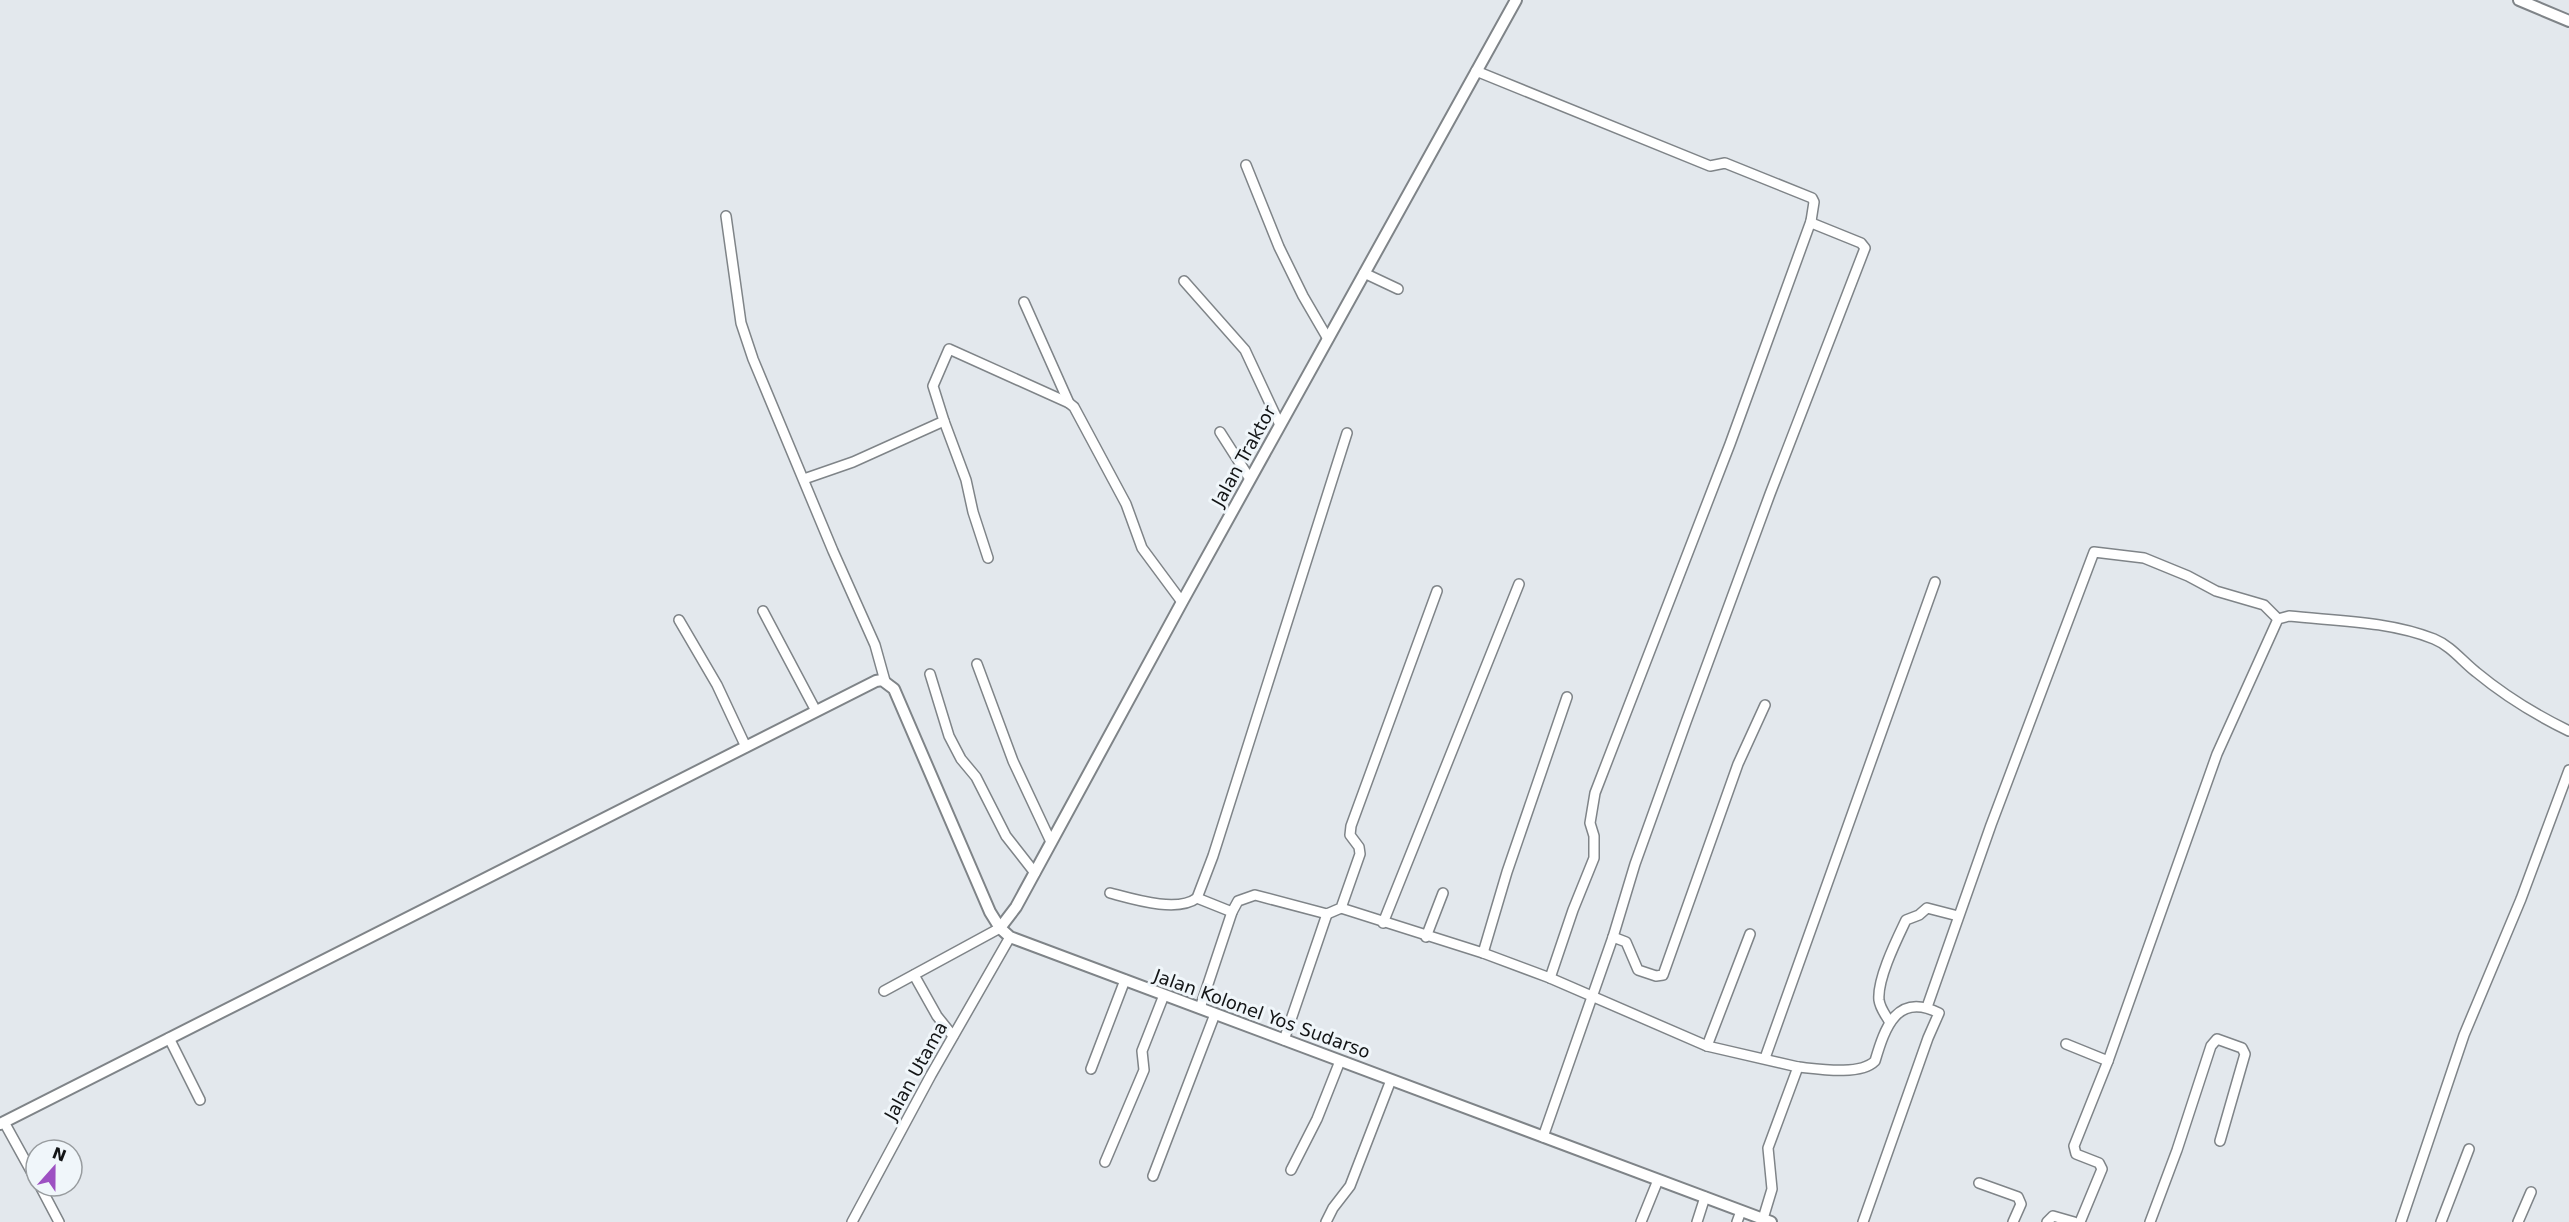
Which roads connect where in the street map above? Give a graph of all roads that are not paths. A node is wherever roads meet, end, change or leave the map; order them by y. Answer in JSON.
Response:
{"nodes":[{"id":1,"x":1515,"y":0,"type":"edge"},
{"id":2,"x":2519,"y":0,"type":"edge"},
{"id":3,"x":2569,"y":21,"type":"edge"},
{"id":4,"x":1476,"y":71,"type":"junction"},
{"id":5,"x":1246,"y":165,"type":"dead end"},
{"id":6,"x":726,"y":216,"type":"dead end"},
{"id":7,"x":1811,"y":221,"type":"junction"},
{"id":8,"x":1364,"y":273,"type":"junction"},
{"id":9,"x":1185,"y":281,"type":"dead end"},
{"id":10,"x":1398,"y":289,"type":"dead end"},
{"id":11,"x":1024,"y":302,"type":"dead end"},
{"id":12,"x":1328,"y":339,"type":"junction"},
{"id":13,"x":1069,"y":404,"type":"junction"},
{"id":14,"x":944,"y":422,"type":"junction"},
{"id":15,"x":1280,"y":425,"type":"junction"},
{"id":16,"x":1220,"y":432,"type":"dead end"},
{"id":17,"x":1347,"y":433,"type":"dead end"},
{"id":18,"x":804,"y":478,"type":"junction"},
{"id":19,"x":1250,"y":479,"type":"junction"},
{"id":20,"x":988,"y":558,"type":"dead end"},
{"id":21,"x":1935,"y":582,"type":"dead end"},
{"id":22,"x":1519,"y":584,"type":"dead end"},
{"id":23,"x":1437,"y":591,"type":"dead end"},
{"id":24,"x":1182,"y":602,"type":"junction"},
{"id":25,"x":763,"y":611,"type":"dead end"},
{"id":26,"x":2278,"y":619,"type":"junction"},
{"id":27,"x":680,"y":620,"type":"dead end"},
{"id":28,"x":977,"y":664,"type":"dead end"},
{"id":29,"x":930,"y":674,"type":"dead end"},
{"id":30,"x":885,"y":681,"type":"junction"},
{"id":31,"x":1567,"y":696,"type":"dead end"},
{"id":32,"x":1766,"y":705,"type":"dead end"},
{"id":33,"x":816,"y":711,"type":"junction"},
{"id":34,"x":2569,"y":731,"type":"edge"},
{"id":35,"x":746,"y":747,"type":"junction"},
{"id":36,"x":2569,"y":770,"type":"edge"},
{"id":37,"x":1051,"y":842,"type":"junction"},
{"id":38,"x":1035,"y":873,"type":"junction"},
{"id":39,"x":1110,"y":893,"type":"dead end"},
{"id":40,"x":1443,"y":893,"type":"dead end"},
{"id":41,"x":1197,"y":898,"type":"junction"},
{"id":42,"x":1341,"y":908,"type":"junction"},
{"id":43,"x":1232,"y":912,"type":"junction"},
{"id":44,"x":1327,"y":914,"type":"junction"},
{"id":45,"x":1958,"y":916,"type":"junction"},
{"id":46,"x":1383,"y":922,"type":"junction"},
{"id":47,"x":1000,"y":928,"type":"junction"},
{"id":48,"x":1750,"y":934,"type":"dead end"},
{"id":49,"x":1010,"y":936,"type":"junction"},
{"id":50,"x":1426,"y":937,"type":"junction"},
{"id":51,"x":1613,"y":937,"type":"junction"},
{"id":52,"x":1483,"y":953,"type":"junction"},
{"id":53,"x":914,"y":975,"type":"junction"},
{"id":54,"x":1550,"y":978,"type":"junction"},
{"id":55,"x":1125,"y":980,"type":"junction"},
{"id":56,"x":884,"y":991,"type":"dead end"},
{"id":57,"x":1164,"y":995,"type":"junction"},
{"id":58,"x":1592,"y":995,"type":"junction"},
{"id":59,"x":1927,"y":1007,"type":"junction"},
{"id":60,"x":1200,"y":1008,"type":"junction"},
{"id":61,"x":1215,"y":1014,"type":"junction"},
{"id":62,"x":1889,"y":1021,"type":"junction"},
{"id":63,"x":953,"y":1036,"type":"junction"},
{"id":64,"x":169,"y":1038,"type":"junction"},
{"id":65,"x":1284,"y":1040,"type":"junction"},
{"id":66,"x":2066,"y":1044,"type":"dead end"},
{"id":67,"x":1707,"y":1046,"type":"junction"},
{"id":68,"x":1765,"y":1058,"type":"junction"},
{"id":69,"x":1340,"y":1061,"type":"junction"},
{"id":70,"x":2108,"y":1061,"type":"junction"},
{"id":71,"x":1798,"y":1067,"type":"junction"},
{"id":72,"x":1091,"y":1069,"type":"dead end"},
{"id":73,"x":1391,"y":1080,"type":"junction"},
{"id":74,"x":200,"y":1100,"type":"dead end"},
{"id":75,"x":2,"y":1123,"type":"edge"},
{"id":76,"x":1544,"y":1137,"type":"junction"},
{"id":77,"x":2220,"y":1141,"type":"dead end"},
{"id":78,"x":2469,"y":1149,"type":"dead end"},
{"id":79,"x":24,"y":1160,"type":"edge"},
{"id":80,"x":1105,"y":1162,"type":"dead end"},
{"id":81,"x":1291,"y":1170,"type":"dead end"},
{"id":82,"x":1153,"y":1176,"type":"dead end"},
{"id":83,"x":1658,"y":1180,"type":"junction"},
{"id":84,"x":1979,"y":1183,"type":"dead end"},
{"id":85,"x":2530,"y":1192,"type":"dead end"},
{"id":86,"x":1705,"y":1197,"type":"junction"},
{"id":87,"x":46,"y":1198,"type":"edge"},
{"id":88,"x":1741,"y":1211,"type":"junction"},
{"id":89,"x":1765,"y":1221,"type":"edge"},
{"id":90,"x":59,"y":1222,"type":"edge"},
{"id":91,"x":852,"y":1222,"type":"edge"},
{"id":92,"x":1326,"y":1222,"type":"edge"},
{"id":93,"x":1641,"y":1222,"type":"edge"},
{"id":94,"x":1696,"y":1222,"type":"edge"},
{"id":95,"x":1737,"y":1222,"type":"edge"},
{"id":96,"x":1863,"y":1222,"type":"edge"},
{"id":97,"x":2013,"y":1222,"type":"edge"},
{"id":98,"x":2047,"y":1222,"type":"edge"},
{"id":99,"x":2074,"y":1222,"type":"edge"},
{"id":100,"x":2080,"y":1222,"type":"edge"},
{"id":101,"x":2150,"y":1222,"type":"edge"},
{"id":102,"x":2401,"y":1222,"type":"edge"},
{"id":103,"x":2441,"y":1222,"type":"edge"},
{"id":104,"x":2518,"y":1222,"type":"edge"}],
"edges":[{"from":1,"to":4,"type":"street","name":"Jalan Traktor"},
{"from":2,"to":3,"type":"street"},
{"from":4,"to":7,"type":"street"},
{"from":4,"to":8,"type":"street","name":"Jalan Traktor"},
{"from":5,"to":12,"type":"street"},
{"from":6,"to":18,"type":"street"},
{"from":7,"to":51,"type":"street"},
{"from":7,"to":54,"type":"street"},
{"from":8,"to":10,"type":"street"},
{"from":8,"to":12,"type":"street","name":"Jalan Traktor"},
{"from":9,"to":15,"type":"street"},
{"from":11,"to":13,"type":"street"},
{"from":12,"to":15,"type":"street","name":"Jalan Traktor"},
{"from":13,"to":14,"type":"street"},
{"from":13,"to":24,"type":"street"},
{"from":14,"to":18,"type":"street"},
{"from":14,"to":20,"type":"street"},
{"from":15,"to":19,"type":"street","name":"Jalan Traktor"},
{"from":16,"to":19,"type":"street"},
{"from":17,"to":41,"type":"street"},
{"from":18,"to":30,"type":"street"},
{"from":19,"to":24,"type":"street","name":"Jalan Traktor"},
{"from":21,"to":68,"type":"street"},
{"from":22,"to":46,"type":"street"},
{"from":23,"to":42,"type":"street"},
{"from":24,"to":37,"type":"street","name":"Jalan Traktor"},
{"from":25,"to":33,"type":"street"},
{"from":26,"to":34,"type":"street"},
{"from":26,"to":45,"type":"street"},
{"from":26,"to":70,"type":"street"},
{"from":27,"to":35,"type":"street"},
{"from":28,"to":37,"type":"street"},
{"from":29,"to":38,"type":"street"},
{"from":30,"to":33,"type":"street"},
{"from":30,"to":47,"type":"street","name":"Jalan Kolonel Yos Sudarso"},
{"from":31,"to":52,"type":"street"},
{"from":32,"to":51,"type":"street"},
{"from":33,"to":35,"type":"street"},
{"from":35,"to":64,"type":"street"},
{"from":36,"to":102,"type":"street"},
{"from":37,"to":38,"type":"street","name":"Jalan Traktor"},
{"from":38,"to":47,"type":"street","name":"Jalan Traktor"},
{"from":39,"to":41,"type":"street"},
{"from":40,"to":50,"type":"street"},
{"from":41,"to":43,"type":"street"},
{"from":42,"to":44,"type":"street"},
{"from":42,"to":46,"type":"street"},
{"from":43,"to":44,"type":"street"},
{"from":43,"to":60,"type":"street"},
{"from":44,"to":65,"type":"street"},
{"from":45,"to":59,"type":"street"},
{"from":45,"to":62,"type":"street"},
{"from":46,"to":50,"type":"street"},
{"from":47,"to":49,"type":"street","name":"Jalan Kolonel Yos Sudarso"},
{"from":47,"to":53,"type":"street"},
{"from":48,"to":67,"type":"street"},
{"from":49,"to":55,"type":"street","name":"Jalan Kolonel Yos Sudarso"},
{"from":49,"to":63,"type":"street","name":"Jalan Utama"},
{"from":50,"to":52,"type":"street"},
{"from":51,"to":58,"type":"street"},
{"from":52,"to":54,"type":"street"},
{"from":53,"to":56,"type":"street"},
{"from":53,"to":63,"type":"street"},
{"from":54,"to":58,"type":"street"},
{"from":55,"to":57,"type":"street","name":"Jalan Kolonel Yos Sudarso"},
{"from":55,"to":72,"type":"street"},
{"from":57,"to":60,"type":"street","name":"Jalan Kolonel Yos Sudarso"},
{"from":57,"to":80,"type":"street"},
{"from":58,"to":67,"type":"street"},
{"from":58,"to":76,"type":"street"},
{"from":59,"to":62,"type":"street"},
{"from":59,"to":96,"type":"street"},
{"from":60,"to":61,"type":"street","name":"Jalan Kolonel Yos Sudarso"},
{"from":61,"to":65,"type":"street","name":"Jalan Kolonel Yos Sudarso"},
{"from":61,"to":82,"type":"street"},
{"from":62,"to":71,"type":"street"},
{"from":63,"to":91,"type":"street","name":"Jalan Utama"},
{"from":64,"to":74,"type":"street"},
{"from":64,"to":75,"type":"street"},
{"from":65,"to":69,"type":"street","name":"Jalan Kolonel Yos Sudarso"},
{"from":66,"to":70,"type":"street"},
{"from":67,"to":68,"type":"street"},
{"from":68,"to":71,"type":"street"},
{"from":69,"to":73,"type":"street","name":"Jalan Kolonel Yos Sudarso"},
{"from":69,"to":81,"type":"street"},
{"from":70,"to":100,"type":"street"},
{"from":71,"to":89,"type":"street"},
{"from":73,"to":76,"type":"street","name":"Jalan Kolonel Yos Sudarso"},
{"from":73,"to":92,"type":"street"},
{"from":75,"to":79,"type":"street"},
{"from":76,"to":83,"type":"street","name":"Jalan Kolonel Yos Sudarso"},
{"from":77,"to":101,"type":"street"},
{"from":78,"to":103,"type":"street"},
{"from":83,"to":86,"type":"street","name":"Jalan Kolonel Yos Sudarso"},
{"from":83,"to":93,"type":"street"},
{"from":84,"to":97,"type":"street"},
{"from":85,"to":104,"type":"street"},
{"from":86,"to":88,"type":"street","name":"Jalan Kolonel Yos Sudarso"},
{"from":86,"to":94,"type":"street"},
{"from":87,"to":90,"type":"street"},
{"from":88,"to":89,"type":"street","name":"Jalan Kolonel Yos Sudarso"},
{"from":88,"to":95,"type":"street"},
{"from":98,"to":99,"type":"street"}]}
